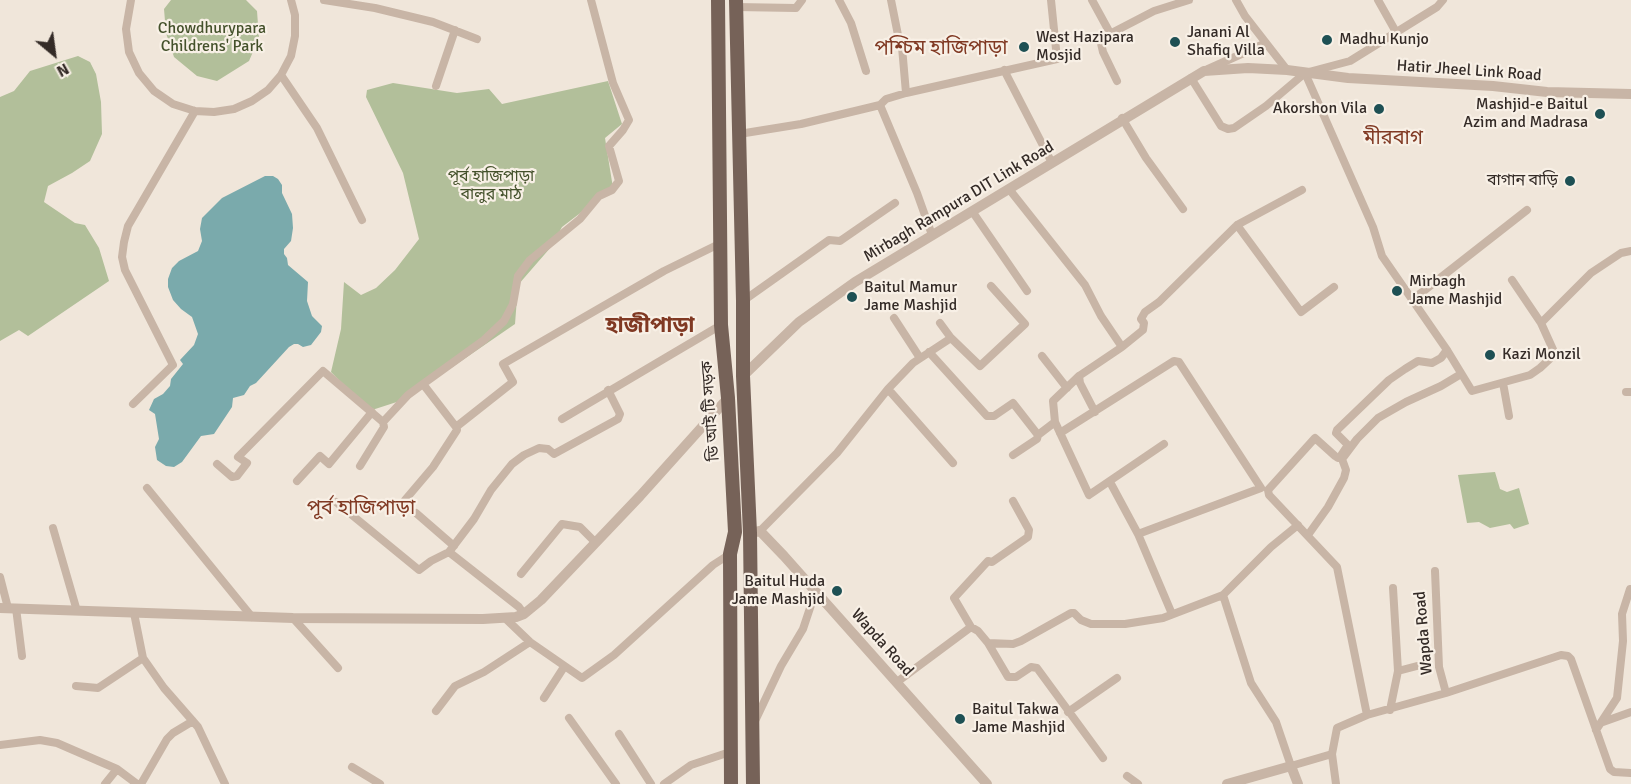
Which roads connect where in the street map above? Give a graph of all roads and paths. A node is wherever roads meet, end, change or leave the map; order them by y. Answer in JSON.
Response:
{"nodes":[{"id":1,"x":131,"y":0,"type":"edge"},
{"id":2,"x":291,"y":0,"type":"edge"},
{"id":3,"x":324,"y":0,"type":"edge"},
{"id":4,"x":591,"y":0,"type":"edge"},
{"id":5,"x":718,"y":0,"type":"edge"},
{"id":6,"x":802,"y":0,"type":"edge"},
{"id":7,"x":839,"y":0,"type":"edge"},
{"id":8,"x":891,"y":0,"type":"edge"},
{"id":9,"x":1051,"y":0,"type":"edge"},
{"id":10,"x":1092,"y":0,"type":"edge"},
{"id":11,"x":1236,"y":0,"type":"edge"},
{"id":12,"x":1377,"y":0,"type":"edge"},
{"id":13,"x":1443,"y":0,"type":"edge"},
{"id":14,"x":1186,"y":1,"type":"edge"},
{"id":15,"x":736,"y":4,"type":"edge"},
{"id":16,"x":455,"y":30,"type":"junction"},
{"id":17,"x":1396,"y":32,"type":"junction"},
{"id":18,"x":1110,"y":33,"type":"junction"},
{"id":19,"x":477,"y":39,"type":"dead end"},
{"id":20,"x":1266,"y":44,"type":"junction"},
{"id":21,"x":1004,"y":70,"type":"junction"},
{"id":22,"x":1287,"y":70,"type":"junction"},
{"id":23,"x":1204,"y":71,"type":"junction"},
{"id":24,"x":866,"y":72,"type":"dead end"},
{"id":25,"x":1305,"y":73,"type":"junction"},
{"id":26,"x":281,"y":75,"type":"junction"},
{"id":27,"x":1191,"y":78,"type":"junction"},
{"id":28,"x":1117,"y":81,"type":"dead end"},
{"id":29,"x":436,"y":86,"type":"dead end"},
{"id":30,"x":906,"y":93,"type":"junction"},
{"id":31,"x":1631,"y":93,"type":"edge"},
{"id":32,"x":880,"y":105,"type":"junction"},
{"id":33,"x":195,"y":111,"type":"junction"},
{"id":34,"x":1122,"y":118,"type":"junction"},
{"id":35,"x":739,"y":134,"type":"junction"},
{"id":36,"x":1052,"y":163,"type":"junction"},
{"id":37,"x":1009,"y":189,"type":"junction"},
{"id":38,"x":1302,"y":190,"type":"dead end"},
{"id":39,"x":895,"y":203,"type":"dead end"},
{"id":40,"x":1183,"y":208,"type":"dead end"},
{"id":41,"x":1527,"y":210,"type":"dead end"},
{"id":42,"x":972,"y":211,"type":"junction"},
{"id":43,"x":362,"y":220,"type":"dead end"},
{"id":44,"x":1238,"y":225,"type":"junction"},
{"id":45,"x":932,"y":235,"type":"junction"},
{"id":46,"x":719,"y":244,"type":"junction"},
{"id":47,"x":1631,"y":251,"type":"edge"},
{"id":48,"x":1512,"y":280,"type":"dead end"},
{"id":49,"x":991,"y":286,"type":"dead end"},
{"id":50,"x":1334,"y":287,"type":"dead end"},
{"id":51,"x":1027,"y":291,"type":"dead end"},
{"id":52,"x":1412,"y":300,"type":"junction"},
{"id":53,"x":743,"y":301,"type":"junction"},
{"id":54,"x":894,"y":318,"type":"dead end"},
{"id":55,"x":940,"y":323,"type":"dead end"},
{"id":56,"x":1541,"y":323,"type":"junction"},
{"id":57,"x":721,"y":325,"type":"junction"},
{"id":58,"x":951,"y":338,"type":"junction"},
{"id":59,"x":1122,"y":347,"type":"junction"},
{"id":60,"x":1447,"y":350,"type":"junction"},
{"id":61,"x":929,"y":352,"type":"junction"},
{"id":62,"x":1042,"y":356,"type":"dead end"},
{"id":63,"x":920,"y":358,"type":"junction"},
{"id":64,"x":1461,"y":374,"type":"junction"},
{"id":65,"x":742,"y":376,"type":"junction"},
{"id":66,"x":1079,"y":376,"type":"junction"},
{"id":67,"x":1503,"y":383,"type":"junction"},
{"id":68,"x":423,"y":384,"type":"junction"},
{"id":69,"x":1067,"y":388,"type":"junction"},
{"id":70,"x":888,"y":389,"type":"junction"},
{"id":71,"x":608,"y":390,"type":"junction"},
{"id":72,"x":728,"y":398,"type":"junction"},
{"id":73,"x":134,"y":404,"type":"dead end"},
{"id":74,"x":372,"y":412,"type":"junction"},
{"id":75,"x":1095,"y":412,"type":"junction"},
{"id":76,"x":1509,"y":416,"type":"dead end"},
{"id":77,"x":562,"y":419,"type":"dead end"},
{"id":78,"x":383,"y":422,"type":"junction"},
{"id":79,"x":1055,"y":422,"type":"junction"},
{"id":80,"x":456,"y":427,"type":"junction"},
{"id":81,"x":1060,"y":433,"type":"junction"},
{"id":82,"x":1038,"y":435,"type":"junction"},
{"id":83,"x":1164,"y":444,"type":"dead end"},
{"id":84,"x":1013,"y":455,"type":"dead end"},
{"id":85,"x":953,"y":463,"type":"dead end"},
{"id":86,"x":217,"y":464,"type":"dead end"},
{"id":87,"x":360,"y":466,"type":"dead end"},
{"id":88,"x":297,"y":481,"type":"dead end"},
{"id":89,"x":1110,"y":482,"type":"junction"},
{"id":90,"x":147,"y":488,"type":"dead end"},
{"id":91,"x":405,"y":500,"type":"dead end"},
{"id":92,"x":336,"y":501,"type":"dead end"},
{"id":93,"x":1013,"y":501,"type":"dead end"},
{"id":94,"x":416,"y":513,"type":"dead end"},
{"id":95,"x":1298,"y":525,"type":"junction"},
{"id":96,"x":53,"y":528,"type":"dead end"},
{"id":97,"x":735,"y":532,"type":"junction"},
{"id":98,"x":755,"y":532,"type":"junction"},
{"id":99,"x":1138,"y":534,"type":"junction"},
{"id":100,"x":1308,"y":535,"type":"junction"},
{"id":101,"x":595,"y":542,"type":"junction"},
{"id":102,"x":451,"y":549,"type":"junction"},
{"id":103,"x":730,"y":554,"type":"junction"},
{"id":104,"x":1435,"y":571,"type":"dead end"},
{"id":105,"x":521,"y":574,"type":"dead end"},
{"id":106,"x":0,"y":577,"type":"edge"},
{"id":107,"x":1393,"y":588,"type":"dead end"},
{"id":108,"x":812,"y":589,"type":"junction"},
{"id":109,"x":1629,"y":589,"type":"dead end"},
{"id":110,"x":1223,"y":595,"type":"junction"},
{"id":111,"x":8,"y":608,"type":"edge"},
{"id":112,"x":77,"y":611,"type":"junction"},
{"id":113,"x":134,"y":613,"type":"junction"},
{"id":114,"x":524,"y":614,"type":"junction"},
{"id":115,"x":1172,"y":614,"type":"junction"},
{"id":116,"x":252,"y":617,"type":"junction"},
{"id":117,"x":293,"y":618,"type":"junction"},
{"id":118,"x":505,"y":618,"type":"junction"},
{"id":119,"x":975,"y":629,"type":"junction"},
{"id":120,"x":530,"y":642,"type":"junction"},
{"id":121,"x":988,"y":643,"type":"junction"},
{"id":122,"x":22,"y":656,"type":"dead end"},
{"id":123,"x":143,"y":658,"type":"junction"},
{"id":124,"x":1417,"y":666,"type":"dead end"},
{"id":125,"x":564,"y":667,"type":"junction"},
{"id":126,"x":338,"y":668,"type":"dead end"},
{"id":127,"x":1398,"y":670,"type":"junction"},
{"id":128,"x":1117,"y":678,"type":"dead end"},
{"id":129,"x":897,"y":682,"type":"junction"},
{"id":130,"x":76,"y":686,"type":"dead end"},
{"id":131,"x":1446,"y":693,"type":"junction"},
{"id":132,"x":544,"y":698,"type":"dead end"},
{"id":133,"x":1390,"y":710,"type":"junction"},
{"id":134,"x":436,"y":711,"type":"dead end"},
{"id":135,"x":1068,"y":712,"type":"junction"},
{"id":136,"x":1631,"y":712,"type":"edge"},
{"id":137,"x":1366,"y":716,"type":"junction"},
{"id":138,"x":568,"y":718,"type":"dead end"},
{"id":139,"x":193,"y":721,"type":"junction"},
{"id":140,"x":1602,"y":722,"type":"junction"},
{"id":141,"x":751,"y":730,"type":"junction"},
{"id":142,"x":1596,"y":730,"type":"junction"},
{"id":143,"x":619,"y":734,"type":"dead end"},
{"id":144,"x":0,"y":745,"type":"edge"},
{"id":145,"x":730,"y":752,"type":"junction"},
{"id":146,"x":1332,"y":754,"type":"junction"},
{"id":147,"x":1103,"y":758,"type":"dead end"},
{"id":148,"x":1291,"y":766,"type":"junction"},
{"id":149,"x":352,"y":767,"type":"dead end"},
{"id":150,"x":117,"y":768,"type":"junction"},
{"id":151,"x":1631,"y":773,"type":"edge"},
{"id":152,"x":1127,"y":776,"type":"dead end"},
{"id":153,"x":368,"y":781,"type":"edge"},
{"id":154,"x":981,"y":782,"type":"edge"},
{"id":155,"x":105,"y":784,"type":"edge"},
{"id":156,"x":139,"y":784,"type":"edge"},
{"id":157,"x":225,"y":784,"type":"edge"},
{"id":158,"x":380,"y":784,"type":"edge"},
{"id":159,"x":616,"y":784,"type":"edge"},
{"id":160,"x":651,"y":784,"type":"edge"},
{"id":161,"x":664,"y":784,"type":"edge"},
{"id":162,"x":731,"y":784,"type":"edge"},
{"id":163,"x":753,"y":784,"type":"edge"},
{"id":164,"x":1138,"y":784,"type":"edge"},
{"id":165,"x":1227,"y":784,"type":"edge"},
{"id":166,"x":1298,"y":784,"type":"edge"},
{"id":167,"x":1336,"y":784,"type":"edge"}],
"edges":[{"from":1,"to":33,"type":"street"},
{"from":2,"to":26,"type":"street"},
{"from":3,"to":16,"type":"street"},
{"from":4,"to":68,"type":"street"},
{"from":5,"to":46,"type":"main road","name":"ডি আই টি সড়ক"},
{"from":6,"to":15,"type":"street"},
{"from":7,"to":24,"type":"street"},
{"from":8,"to":30,"type":"street"},
{"from":9,"to":21,"type":"street"},
{"from":10,"to":18,"type":"street"},
{"from":11,"to":20,"type":"street"},
{"from":12,"to":17,"type":"street"},
{"from":13,"to":17,"type":"street"},
{"from":14,"to":18,"type":"street"},
{"from":15,"to":35,"type":"main road","name":"ডি আই টি সড়ক"},
{"from":16,"to":19,"type":"street"},
{"from":16,"to":29,"type":"street"},
{"from":17,"to":25,"type":"street"},
{"from":18,"to":28,"type":"street"},
{"from":20,"to":22,"type":"street"},
{"from":20,"to":23,"type":"street","name":"Mirbagh Rampura DIT Link Road"},
{"from":21,"to":30,"type":"street"},
{"from":21,"to":36,"type":"street"},
{"from":22,"to":23,"type":"street","name":"Mirbagh Rampura DIT Link Road"},
{"from":22,"to":25,"type":"street","name":"Hatir Jheel Link Road"},
{"from":23,"to":27,"type":"street","name":"Mirbagh Rampura DIT Link Road"},
{"from":25,"to":27,"type":"street"},
{"from":25,"to":31,"type":"street","name":"Hatir Jheel Link Road"},
{"from":25,"to":52,"type":"street"},
{"from":26,"to":33,"type":"street"},
{"from":26,"to":43,"type":"street"},
{"from":27,"to":34,"type":"street","name":"Mirbagh Rampura DIT Link Road"},
{"from":30,"to":32,"type":"street"},
{"from":32,"to":35,"type":"street"},
{"from":32,"to":45,"type":"street"},
{"from":33,"to":73,"type":"street"},
{"from":34,"to":36,"type":"street","name":"Mirbagh Rampura DIT Link Road"},
{"from":34,"to":40,"type":"street"},
{"from":35,"to":53,"type":"main road","name":"ডি আই টি সড়ক"},
{"from":36,"to":37,"type":"street","name":"Mirbagh Rampura DIT Link Road"},
{"from":37,"to":42,"type":"street","name":"Mirbagh Rampura DIT Link Road"},
{"from":37,"to":59,"type":"street"},
{"from":38,"to":44,"type":"street"},
{"from":39,"to":53,"type":"street"},
{"from":41,"to":52,"type":"street"},
{"from":42,"to":45,"type":"street","name":"Mirbagh Rampura DIT Link Road"},
{"from":42,"to":51,"type":"street"},
{"from":44,"to":50,"type":"street"},
{"from":44,"to":59,"type":"street"},
{"from":45,"to":65,"type":"street","name":"Mirbagh Rampura DIT Link Road"},
{"from":46,"to":57,"type":"main road","name":"ডি আই টি সড়ক"},
{"from":46,"to":80,"type":"street"},
{"from":47,"to":56,"type":"street"},
{"from":48,"to":56,"type":"street"},
{"from":49,"to":58,"type":"street"},
{"from":52,"to":60,"type":"street"},
{"from":53,"to":65,"type":"main road","name":"ডি আই টি সড়ক"},
{"from":54,"to":63,"type":"street"},
{"from":55,"to":58,"type":"street"},
{"from":56,"to":67,"type":"street"},
{"from":57,"to":71,"type":"street"},
{"from":57,"to":72,"type":"main road","name":"ডি আই টি সড়ক"},
{"from":58,"to":61,"type":"street"},
{"from":59,"to":66,"type":"street"},
{"from":60,"to":64,"type":"street"},
{"from":60,"to":95,"type":"street"},
{"from":61,"to":63,"type":"street"},
{"from":61,"to":82,"type":"street"},
{"from":62,"to":69,"type":"street"},
{"from":63,"to":70,"type":"street"},
{"from":64,"to":67,"type":"street"},
{"from":64,"to":100,"type":"street"},
{"from":65,"to":98,"type":"main road","name":"ডি আই টি সড়ক"},
{"from":66,"to":69,"type":"street"},
{"from":66,"to":75,"type":"street"},
{"from":67,"to":76,"type":"street"},
{"from":68,"to":78,"type":"street"},
{"from":68,"to":80,"type":"street"},
{"from":69,"to":79,"type":"street"},
{"from":70,"to":85,"type":"street"},
{"from":70,"to":98,"type":"street"},
{"from":71,"to":77,"type":"street"},
{"from":71,"to":102,"type":"street"},
{"from":72,"to":97,"type":"main road","name":"ডি আই টি সড়ক"},
{"from":72,"to":101,"type":"street"},
{"from":74,"to":78,"type":"street"},
{"from":74,"to":86,"type":"street"},
{"from":74,"to":88,"type":"street"},
{"from":75,"to":81,"type":"street"},
{"from":75,"to":99,"type":"street"},
{"from":78,"to":87,"type":"street"},
{"from":79,"to":81,"type":"street"},
{"from":79,"to":82,"type":"street"},
{"from":80,"to":91,"type":"street"},
{"from":81,"to":89,"type":"street"},
{"from":82,"to":84,"type":"street"},
{"from":83,"to":89,"type":"street"},
{"from":89,"to":99,"type":"street"},
{"from":90,"to":116,"type":"street"},
{"from":92,"to":102,"type":"street"},
{"from":93,"to":119,"type":"street"},
{"from":94,"to":102,"type":"street"},
{"from":95,"to":100,"type":"street"},
{"from":95,"to":110,"type":"street"},
{"from":96,"to":112,"type":"street"},
{"from":97,"to":98,"type":"main road"},
{"from":97,"to":103,"type":"main road","name":"ডি আই টি সড়ক"},
{"from":98,"to":108,"type":"street","name":"Wapda Road"},
{"from":98,"to":141,"type":"main road","name":"ডি আই টি সড়ক"},
{"from":99,"to":115,"type":"street"},
{"from":100,"to":137,"type":"street"},
{"from":101,"to":105,"type":"street"},
{"from":101,"to":114,"type":"street"},
{"from":102,"to":114,"type":"street"},
{"from":103,"to":125,"type":"street"},
{"from":103,"to":145,"type":"main road","name":"ডি আই টি সড়ক"},
{"from":104,"to":131,"type":"street","name":"Wapda Road"},
{"from":106,"to":111,"type":"street"},
{"from":107,"to":127,"type":"street","name":"Wapda Road"},
{"from":108,"to":129,"type":"street","name":"Wapda Road"},
{"from":108,"to":141,"type":"street"},
{"from":109,"to":140,"type":"street"},
{"from":110,"to":115,"type":"street"},
{"from":110,"to":148,"type":"street"},
{"from":111,"to":112,"type":"street"},
{"from":111,"to":122,"type":"street"},
{"from":112,"to":113,"type":"street"},
{"from":113,"to":116,"type":"street"},
{"from":113,"to":123,"type":"street"},
{"from":114,"to":118,"type":"street"},
{"from":115,"to":121,"type":"street"},
{"from":116,"to":117,"type":"street"},
{"from":117,"to":118,"type":"street"},
{"from":117,"to":126,"type":"street"},
{"from":118,"to":120,"type":"street"},
{"from":119,"to":121,"type":"street"},
{"from":119,"to":129,"type":"street"},
{"from":120,"to":125,"type":"street"},
{"from":120,"to":134,"type":"street"},
{"from":121,"to":135,"type":"street"},
{"from":123,"to":130,"type":"street"},
{"from":123,"to":139,"type":"street"},
{"from":124,"to":127,"type":"street"},
{"from":125,"to":132,"type":"street"},
{"from":127,"to":133,"type":"street","name":"Wapda Road"},
{"from":128,"to":135,"type":"street"},
{"from":129,"to":154,"type":"street","name":"Wapda Road"},
{"from":131,"to":133,"type":"street"},
{"from":131,"to":142,"type":"street"},
{"from":133,"to":137,"type":"street"},
{"from":135,"to":147,"type":"street"},
{"from":136,"to":140,"type":"street"},
{"from":137,"to":146,"type":"street"},
{"from":138,"to":159,"type":"street"},
{"from":139,"to":156,"type":"street"},
{"from":139,"to":157,"type":"street"},
{"from":140,"to":142,"type":"street"},
{"from":141,"to":163,"type":"main road","name":"ডি আই টি সড়ক"},
{"from":142,"to":151,"type":"street"},
{"from":143,"to":160,"type":"street"},
{"from":144,"to":150,"type":"street"},
{"from":145,"to":161,"type":"street"},
{"from":145,"to":162,"type":"main road","name":"ডি আই টি সড়ক"},
{"from":146,"to":148,"type":"street"},
{"from":146,"to":167,"type":"street"},
{"from":148,"to":165,"type":"street"},
{"from":148,"to":166,"type":"street"},
{"from":149,"to":153,"type":"street"},
{"from":150,"to":155,"type":"street"},
{"from":150,"to":156,"type":"street"},
{"from":152,"to":164,"type":"street"},
{"from":153,"to":158,"type":"street"}]}
